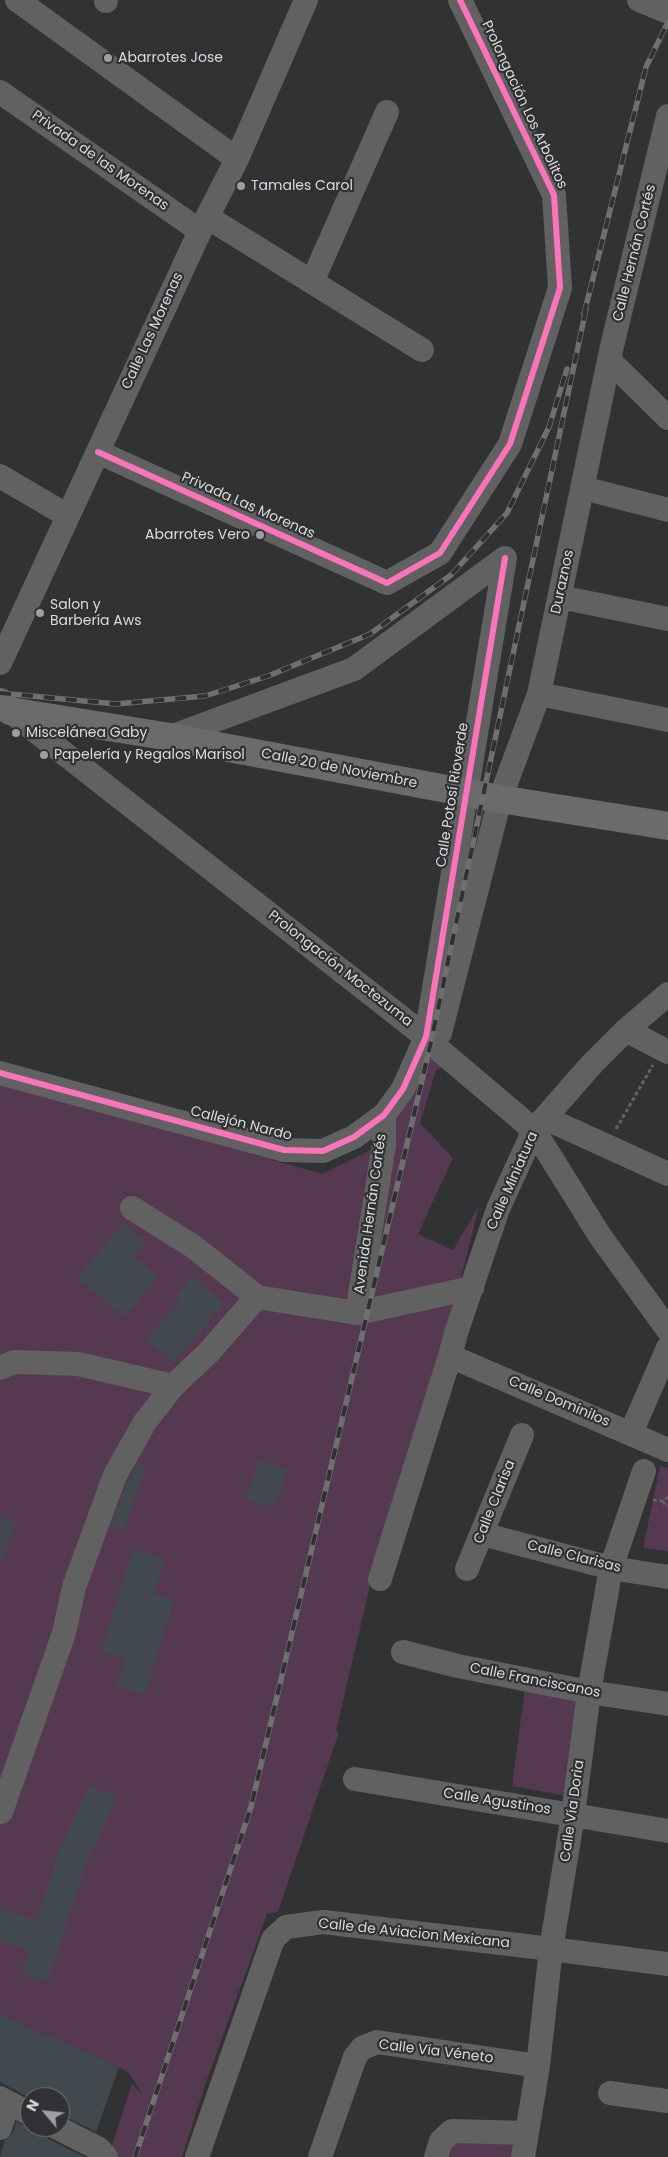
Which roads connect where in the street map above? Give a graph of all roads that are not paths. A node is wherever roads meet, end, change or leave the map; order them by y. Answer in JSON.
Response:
{"nodes":[{"id":1,"x":17,"y":0,"type":"edge"},
{"id":2,"x":306,"y":0,"type":"edge"},
{"id":3,"x":460,"y":0,"type":"edge"},
{"id":4,"x":639,"y":0,"type":"edge"},
{"id":5,"x":668,"y":12,"type":"edge"},
{"id":6,"x":0,"y":92,"type":"edge"},
{"id":7,"x":387,"y":112,"type":"dead end"},
{"id":8,"x":668,"y":116,"type":"edge"},
{"id":9,"x":237,"y":159,"type":"junction"},
{"id":10,"x":203,"y":224,"type":"junction"},
{"id":11,"x":312,"y":282,"type":"junction"},
{"id":12,"x":422,"y":350,"type":"dead end"},
{"id":13,"x":610,"y":361,"type":"junction"},
{"id":14,"x":668,"y":418,"type":"edge"},
{"id":15,"x":98,"y":452,"type":"junction"},
{"id":16,"x":0,"y":476,"type":"edge"},
{"id":17,"x":583,"y":488,"type":"junction"},
{"id":18,"x":668,"y":510,"type":"edge"},
{"id":19,"x":68,"y":516,"type":"junction"},
{"id":20,"x":387,"y":583,"type":"joint"},
{"id":21,"x":560,"y":597,"type":"junction"},
{"id":22,"x":668,"y":618,"type":"edge"},
{"id":23,"x":0,"y":663,"type":"edge"},
{"id":24,"x":538,"y":694,"type":"junction"},
{"id":25,"x":5,"y":707,"type":"edge"},
{"id":26,"x":668,"y":720,"type":"edge"},
{"id":27,"x":170,"y":737,"type":"junction"},
{"id":28,"x":466,"y":793,"type":"junction"},
{"id":29,"x":500,"y":799,"type":"junction"},
{"id":30,"x":668,"y":826,"type":"edge"},
{"id":31,"x":668,"y":994,"type":"edge"},
{"id":32,"x":626,"y":1030,"type":"junction"},
{"id":33,"x":431,"y":1042,"type":"junction"},
{"id":34,"x":665,"y":1051,"type":"edge"},
{"id":35,"x":0,"y":1073,"type":"edge"},
{"id":36,"x":384,"y":1115,"type":"junction"},
{"id":37,"x":540,"y":1124,"type":"junction"},
{"id":38,"x":668,"y":1174,"type":"edge"},
{"id":39,"x":132,"y":1208,"type":"dead end"},
{"id":40,"x":472,"y":1288,"type":"junction"},
{"id":41,"x":257,"y":1297,"type":"junction"},
{"id":42,"x":357,"y":1314,"type":"junction"},
{"id":43,"x":668,"y":1330,"type":"edge"},
{"id":44,"x":668,"y":1348,"type":"edge"},
{"id":45,"x":450,"y":1356,"type":"junction"},
{"id":46,"x":0,"y":1368,"type":"edge"},
{"id":47,"x":173,"y":1386,"type":"junction"},
{"id":48,"x":631,"y":1433,"type":"junction"},
{"id":49,"x":522,"y":1435,"type":"dead end"},
{"id":50,"x":668,"y":1450,"type":"edge"},
{"id":51,"x":644,"y":1471,"type":"dead end"},
{"id":52,"x":482,"y":1534,"type":"junction"},
{"id":53,"x":611,"y":1568,"type":"junction"},
{"id":54,"x":468,"y":1569,"type":"dead end"},
{"id":55,"x":668,"y":1577,"type":"edge"},
{"id":56,"x":380,"y":1578,"type":"dead end"},
{"id":57,"x":403,"y":1652,"type":"dead end"},
{"id":58,"x":589,"y":1692,"type":"junction"},
{"id":59,"x":668,"y":1704,"type":"edge"},
{"id":60,"x":355,"y":1779,"type":"dead end"},
{"id":61,"x":1,"y":1812,"type":"dead end"},
{"id":62,"x":574,"y":1815,"type":"junction"},
{"id":63,"x":668,"y":1831,"type":"edge"},
{"id":64,"x":551,"y":1949,"type":"junction"},
{"id":65,"x":668,"y":1964,"type":"edge"},
{"id":66,"x":538,"y":2066,"type":"junction"},
{"id":67,"x":610,"y":2093,"type":"dead end"},
{"id":68,"x":4,"y":2101,"type":"edge"},
{"id":69,"x":668,"y":2101,"type":"edge"},
{"id":70,"x":20,"y":2109,"type":"edge"},
{"id":71,"x":0,"y":2128,"type":"edge"},
{"id":72,"x":527,"y":2132,"type":"junction"},
{"id":73,"x":70,"y":2134,"type":"edge"},
{"id":74,"x":106,"y":2156,"type":"edge"},
{"id":75,"x":198,"y":2157,"type":"edge"},
{"id":76,"x":320,"y":2157,"type":"edge"},
{"id":77,"x":436,"y":2157,"type":"edge"},
{"id":78,"x":523,"y":2157,"type":"edge"}],
"edges":[{"from":1,"to":9,"type":"street"},
{"from":2,"to":9,"type":"street","name":"Calle Las Morenas"},
{"from":3,"to":20,"type":"street","name":"Prolongación Los Arbolitos"},
{"from":4,"to":5,"type":"street"},
{"from":6,"to":10,"type":"street","name":"Privada de las Morenas"},
{"from":7,"to":11,"type":"street"},
{"from":8,"to":13,"type":"street","name":"Calle Hernán Cortés"},
{"from":9,"to":10,"type":"street","name":"Calle Las Morenas"},
{"from":10,"to":11,"type":"street","name":"Privada de las Morenas"},
{"from":10,"to":15,"type":"street","name":"Calle Las Morenas"},
{"from":11,"to":12,"type":"street","name":"Privada de las Morenas"},
{"from":13,"to":14,"type":"street"},
{"from":13,"to":17,"type":"street","name":"Duraznos"},
{"from":15,"to":19,"type":"street","name":"Calle Las Morenas"},
{"from":15,"to":20,"type":"street","name":"Privada Las Morenas"},
{"from":16,"to":19,"type":"street"},
{"from":17,"to":18,"type":"street"},
{"from":17,"to":21,"type":"street","name":"Duraznos"},
{"from":19,"to":23,"type":"street","name":"Calle Las Morenas"},
{"from":21,"to":22,"type":"street"},
{"from":21,"to":24,"type":"street","name":"Duraznos"},
{"from":24,"to":26,"type":"street"},
{"from":24,"to":29,"type":"street","name":"Duraznos"},
{"from":25,"to":27,"type":"main road","name":"Calle 20 de Noviembre"},
{"from":25,"to":33,"type":"street","name":"Prolongación Moctezuma"},
{"from":27,"to":28,"type":"main road","name":"Calle 20 de Noviembre"},
{"from":27,"to":28,"type":"street","name":"Calle Potosí Rioverde"},
{"from":28,"to":29,"type":"main road","name":"Calle 20 de Noviembre"},
{"from":28,"to":33,"type":"street","name":"Calle Potosí Rioverde"},
{"from":29,"to":30,"type":"main road","name":"Calle 20 de Noviembre"},
{"from":29,"to":33,"type":"street"},
{"from":31,"to":32,"type":"street","name":"Calle Miniatura"},
{"from":32,"to":34,"type":"street"},
{"from":32,"to":37,"type":"street","name":"Calle Miniatura"},
{"from":33,"to":36,"type":"street","name":"Callejón Nardo"},
{"from":33,"to":37,"type":"street","name":"Prolongación Moctezuma"},
{"from":35,"to":36,"type":"street","name":"Callejón Nardo"},
{"from":36,"to":42,"type":"street","name":"Avenida Hernán Cortés"},
{"from":37,"to":38,"type":"street"},
{"from":37,"to":40,"type":"street","name":"Calle Miniatura"},
{"from":37,"to":43,"type":"street","name":"Prolongación Moctezuma"},
{"from":39,"to":41,"type":"street"},
{"from":40,"to":42,"type":"street"},
{"from":40,"to":45,"type":"street","name":"Calle Miniatura"},
{"from":41,"to":42,"type":"street"},
{"from":41,"to":47,"type":"street"},
{"from":44,"to":48,"type":"street"},
{"from":45,"to":48,"type":"street","name":"Calle Dominilos"},
{"from":45,"to":56,"type":"street","name":"Calle Miniatura"},
{"from":46,"to":47,"type":"street"},
{"from":47,"to":61,"type":"street"},
{"from":48,"to":50,"type":"street","name":"Calle Dominilos"},
{"from":49,"to":52,"type":"street","name":"Calle Clarisa"},
{"from":51,"to":53,"type":"street","name":"Calle Vía Doria"},
{"from":52,"to":53,"type":"street","name":"Calle Clarisas"},
{"from":52,"to":54,"type":"street","name":"Calle Clarisa"},
{"from":53,"to":55,"type":"street","name":"Calle Clarisas"},
{"from":53,"to":58,"type":"street","name":"Calle Vía Doria"},
{"from":57,"to":58,"type":"street","name":"Calle Franciscanos"},
{"from":58,"to":59,"type":"street","name":"Calle Franciscanos"},
{"from":58,"to":62,"type":"street","name":"Calle Vía Doria"},
{"from":60,"to":62,"type":"street","name":"Calle Agustinos"},
{"from":62,"to":63,"type":"street","name":"Calle Agustinos"},
{"from":62,"to":64,"type":"street","name":"Calle Vía Doria"},
{"from":64,"to":65,"type":"street","name":"Calle de Aviacion Mexicana"},
{"from":64,"to":66,"type":"street","name":"Calle Vía Doria"},
{"from":64,"to":75,"type":"street","name":"Calle de Aviacion Mexicana"},
{"from":66,"to":72,"type":"street","name":"Calle Vía Doria"},
{"from":66,"to":76,"type":"street","name":"Calle Vía Véneto"},
{"from":67,"to":69,"type":"street"},
{"from":68,"to":70,"type":"street"},
{"from":68,"to":71,"type":"street"},
{"from":72,"to":77,"type":"street"},
{"from":72,"to":78,"type":"street","name":"Calle Vía Doria"},
{"from":73,"to":74,"type":"street"}]}
